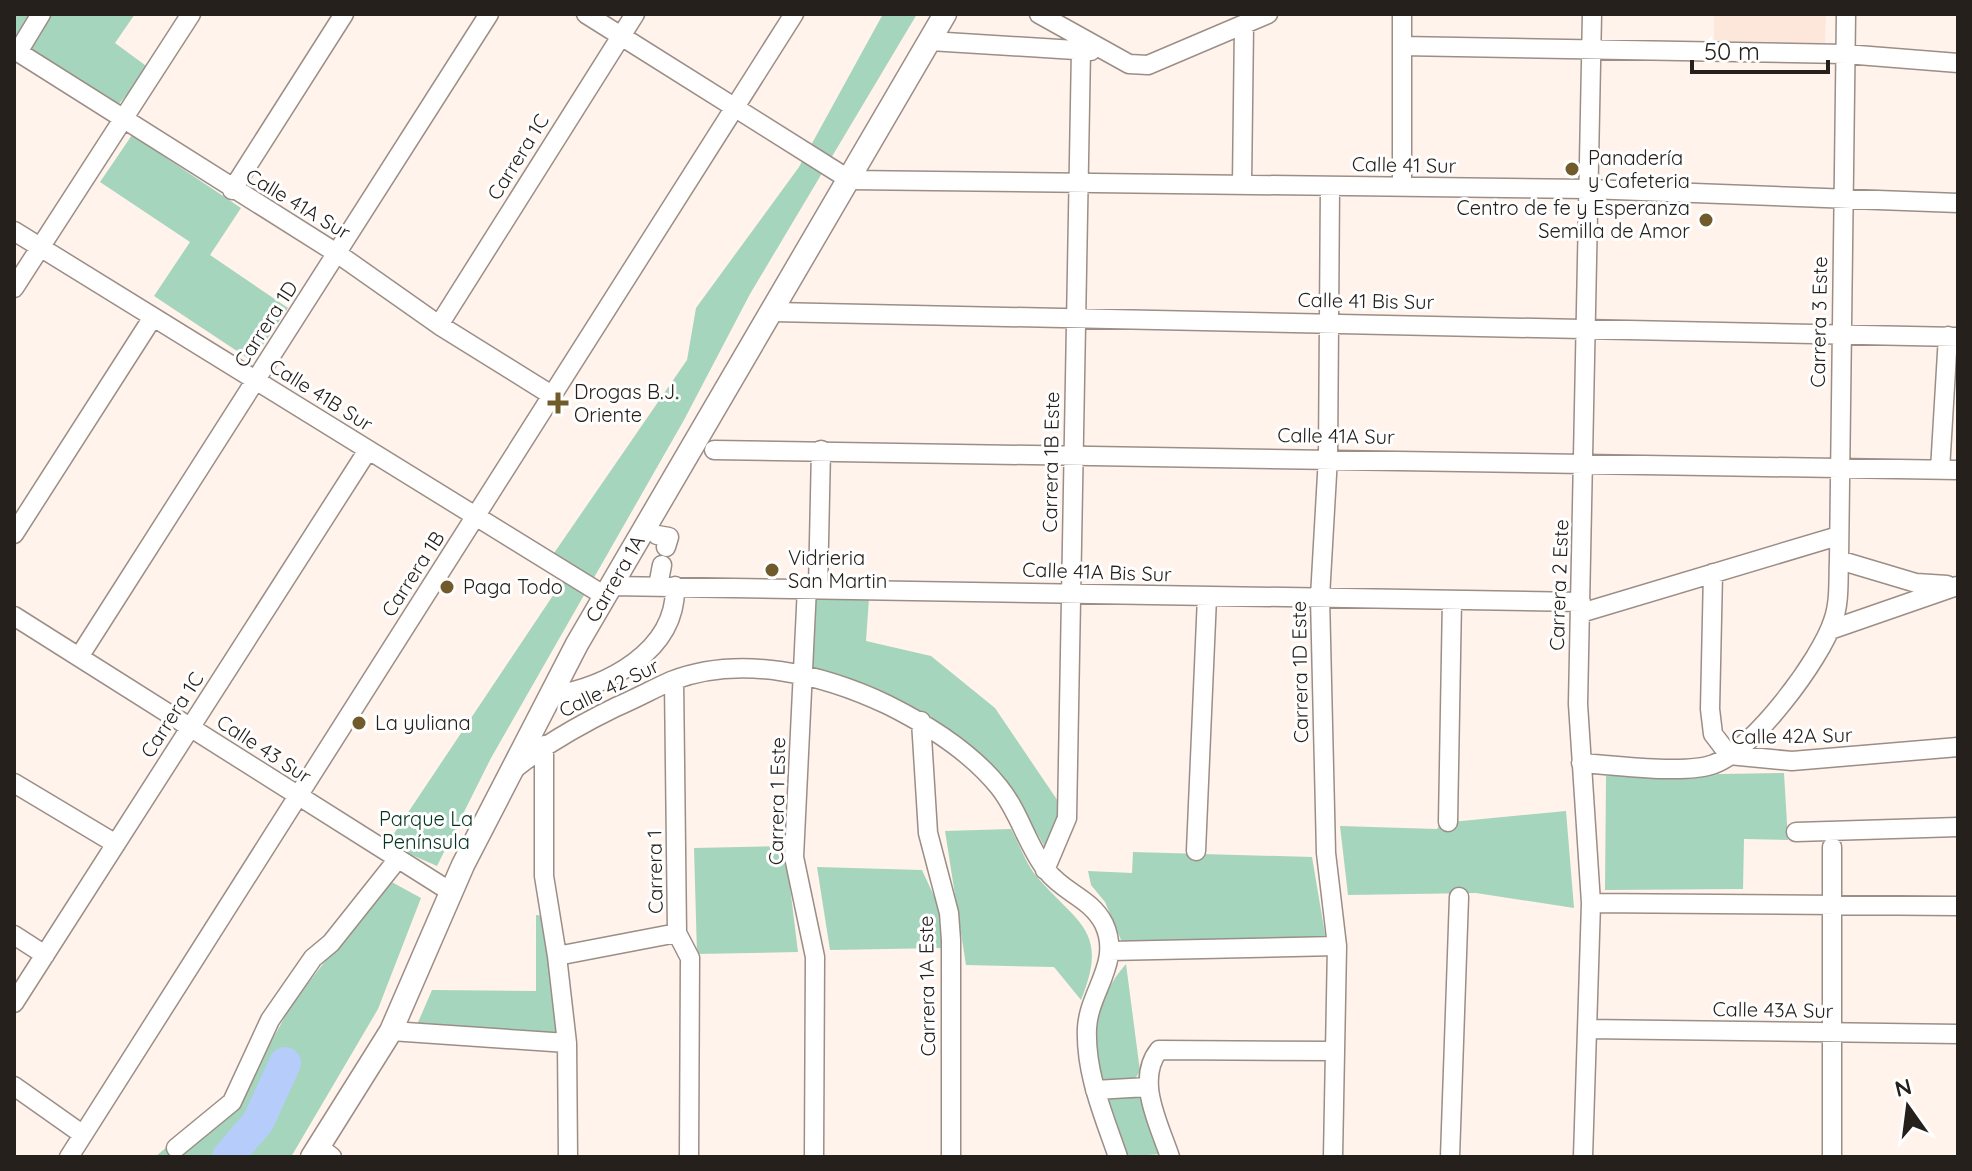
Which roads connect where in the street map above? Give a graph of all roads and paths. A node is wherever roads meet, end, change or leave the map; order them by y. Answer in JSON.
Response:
{"nodes":[{"id":1,"x":41,"y":14,"type":"edge"},
{"id":2,"x":191,"y":14,"type":"edge"},
{"id":3,"x":344,"y":14,"type":"edge"},
{"id":4,"x":489,"y":14,"type":"edge"},
{"id":5,"x":586,"y":14,"type":"edge"},
{"id":6,"x":635,"y":14,"type":"edge"},
{"id":7,"x":794,"y":14,"type":"edge"},
{"id":8,"x":945,"y":14,"type":"edge"},
{"id":9,"x":1039,"y":14,"type":"edge"},
{"id":10,"x":1268,"y":14,"type":"edge"},
{"id":11,"x":1402,"y":14,"type":"edge"},
{"id":12,"x":1592,"y":14,"type":"edge"},
{"id":13,"x":1846,"y":14,"type":"edge"},
{"id":14,"x":1244,"y":25,"type":"junction"},
{"id":15,"x":621,"y":36,"type":"junction"},
{"id":16,"x":930,"y":41,"type":"junction"},
{"id":17,"x":1402,"y":46,"type":"junction"},
{"id":18,"x":1592,"y":49,"type":"junction"},
{"id":19,"x":1081,"y":50,"type":"junction"},
{"id":20,"x":1106,"y":52,"type":"junction"},
{"id":21,"x":1845,"y":54,"type":"junction"},
{"id":22,"x":1958,"y":63,"type":"edge"},
{"id":23,"x":734,"y":107,"type":"junction"},
{"id":24,"x":125,"y":121,"type":"junction"},
{"id":25,"x":850,"y":180,"type":"junction"},
{"id":26,"x":1079,"y":182,"type":"junction"},
{"id":27,"x":1242,"y":184,"type":"junction"},
{"id":28,"x":1330,"y":186,"type":"junction"},
{"id":29,"x":1402,"y":187,"type":"junction"},
{"id":30,"x":1589,"y":189,"type":"junction"},
{"id":31,"x":232,"y":190,"type":"junction"},
{"id":32,"x":1843,"y":196,"type":"junction"},
{"id":33,"x":1958,"y":203,"type":"edge"},
{"id":34,"x":14,"y":231,"type":"edge"},
{"id":35,"x":38,"y":246,"type":"junction"},
{"id":36,"x":338,"y":254,"type":"junction"},
{"id":37,"x":14,"y":288,"type":"edge"},
{"id":38,"x":774,"y":312,"type":"junction"},
{"id":39,"x":153,"y":317,"type":"junction"},
{"id":40,"x":1076,"y":317,"type":"junction"},
{"id":41,"x":1327,"y":322,"type":"junction"},
{"id":42,"x":439,"y":325,"type":"junction"},
{"id":43,"x":1587,"y":327,"type":"junction"},
{"id":44,"x":1841,"y":334,"type":"junction"},
{"id":45,"x":1953,"y":337,"type":"edge"},
{"id":46,"x":256,"y":381,"type":"junction"},
{"id":47,"x":553,"y":396,"type":"junction"},
{"id":48,"x":368,"y":450,"type":"junction"},
{"id":49,"x":714,"y":450,"type":"dead end"},
{"id":50,"x":821,"y":450,"type":"junction"},
{"id":51,"x":1073,"y":454,"type":"junction"},
{"id":52,"x":1328,"y":457,"type":"junction"},
{"id":53,"x":1585,"y":463,"type":"junction"},
{"id":54,"x":1839,"y":467,"type":"junction"},
{"id":55,"x":1949,"y":470,"type":"edge"},
{"id":56,"x":476,"y":517,"type":"junction"},
{"id":57,"x":14,"y":534,"type":"edge"},
{"id":58,"x":1838,"y":536,"type":"junction"},
{"id":59,"x":662,"y":549,"type":"dead end"},
{"id":60,"x":1839,"y":560,"type":"junction"},
{"id":61,"x":1713,"y":573,"type":"junction"},
{"id":62,"x":666,"y":586,"type":"junction"},
{"id":63,"x":1958,"y":586,"type":"edge"},
{"id":64,"x":813,"y":588,"type":"junction"},
{"id":65,"x":608,"y":591,"type":"junction"},
{"id":66,"x":1070,"y":592,"type":"junction"},
{"id":67,"x":1207,"y":597,"type":"junction"},
{"id":68,"x":1320,"y":597,"type":"junction"},
{"id":69,"x":1452,"y":600,"type":"junction"},
{"id":70,"x":1581,"y":607,"type":"junction"},
{"id":71,"x":14,"y":616,"type":"edge"},
{"id":72,"x":1830,"y":630,"type":"junction"},
{"id":73,"x":79,"y":657,"type":"junction"},
{"id":74,"x":803,"y":674,"type":"junction"},
{"id":75,"x":674,"y":680,"type":"junction"},
{"id":76,"x":550,"y":696,"type":"junction"},
{"id":77,"x":921,"y":721,"type":"junction"},
{"id":78,"x":190,"y":728,"type":"junction"},
{"id":79,"x":544,"y":745,"type":"junction"},
{"id":80,"x":1958,"y":747,"type":"edge"},
{"id":81,"x":1729,"y":755,"type":"junction"},
{"id":82,"x":1581,"y":763,"type":"junction"},
{"id":83,"x":511,"y":772,"type":"junction"},
{"id":84,"x":14,"y":783,"type":"edge"},
{"id":85,"x":297,"y":796,"type":"junction"},
{"id":86,"x":1448,"y":822,"type":"dead end"},
{"id":87,"x":1958,"y":827,"type":"edge"},
{"id":88,"x":1796,"y":832,"type":"dead end"},
{"id":89,"x":116,"y":844,"type":"junction"},
{"id":90,"x":1832,"y":847,"type":"dead end"},
{"id":91,"x":1196,"y":851,"type":"dead end"},
{"id":92,"x":397,"y":860,"type":"junction"},
{"id":93,"x":1045,"y":870,"type":"junction"},
{"id":94,"x":451,"y":892,"type":"junction"},
{"id":95,"x":1459,"y":897,"type":"dead end"},
{"id":96,"x":1591,"y":903,"type":"junction"},
{"id":97,"x":1832,"y":905,"type":"junction"},
{"id":98,"x":1958,"y":906,"type":"edge"},
{"id":99,"x":677,"y":933,"type":"junction"},
{"id":100,"x":14,"y":935,"type":"edge"},
{"id":101,"x":1337,"y":946,"type":"junction"},
{"id":102,"x":1110,"y":951,"type":"junction"},
{"id":103,"x":45,"y":955,"type":"junction"},
{"id":104,"x":557,"y":956,"type":"junction"},
{"id":105,"x":14,"y":1003,"type":"edge"},
{"id":106,"x":1587,"y":1029,"type":"junction"},
{"id":107,"x":391,"y":1031,"type":"junction"},
{"id":108,"x":1832,"y":1032,"type":"junction"},
{"id":109,"x":1958,"y":1034,"type":"edge"},
{"id":110,"x":567,"y":1043,"type":"junction"},
{"id":111,"x":1335,"y":1051,"type":"junction"},
{"id":112,"x":14,"y":1086,"type":"edge"},
{"id":113,"x":1148,"y":1087,"type":"junction"},
{"id":114,"x":1095,"y":1090,"type":"junction"},
{"id":115,"x":82,"y":1134,"type":"junction"},
{"id":116,"x":176,"y":1148,"type":"dead end"},
{"id":117,"x":321,"y":1154,"type":"edge"},
{"id":118,"x":69,"y":1157,"type":"edge"},
{"id":119,"x":568,"y":1157,"type":"edge"},
{"id":120,"x":689,"y":1157,"type":"edge"},
{"id":121,"x":814,"y":1157,"type":"edge"},
{"id":122,"x":951,"y":1157,"type":"edge"},
{"id":123,"x":1118,"y":1157,"type":"edge"},
{"id":124,"x":1170,"y":1157,"type":"edge"},
{"id":125,"x":1333,"y":1157,"type":"edge"},
{"id":126,"x":1450,"y":1157,"type":"edge"},
{"id":127,"x":1583,"y":1157,"type":"edge"},
{"id":128,"x":1832,"y":1157,"type":"edge"}],
"edges":[{"from":1,"to":24,"type":"street","name":"Calle 41A Sur"},
{"from":2,"to":24,"type":"street"},
{"from":3,"to":31,"type":"street"},
{"from":4,"to":36,"type":"street","name":"Carrera 1D"},
{"from":5,"to":15,"type":"street"},
{"from":6,"to":15,"type":"street","name":"Carrera 1C"},
{"from":7,"to":23,"type":"street","name":"Carrera 1B"},
{"from":8,"to":16,"type":"main road","name":"Carrera 1A"},
{"from":9,"to":20,"type":"street"},
{"from":10,"to":14,"type":"street"},
{"from":11,"to":17,"type":"street"},
{"from":12,"to":18,"type":"street","name":"Carrera 2 Este"},
{"from":13,"to":21,"type":"street","name":"Carrera 3 Este"},
{"from":14,"to":20,"type":"street"},
{"from":14,"to":27,"type":"street"},
{"from":15,"to":23,"type":"street"},
{"from":15,"to":42,"type":"street","name":"Carrera 1C"},
{"from":16,"to":19,"type":"street"},
{"from":16,"to":25,"type":"main road","name":"Carrera 1A"},
{"from":17,"to":18,"type":"street"},
{"from":17,"to":29,"type":"street"},
{"from":18,"to":21,"type":"street"},
{"from":18,"to":30,"type":"street","name":"Carrera 2 Este"},
{"from":19,"to":20,"type":"street"},
{"from":19,"to":26,"type":"street","name":"Carrera 1B Este"},
{"from":21,"to":22,"type":"street"},
{"from":21,"to":32,"type":"street","name":"Carrera 3 Este"},
{"from":23,"to":25,"type":"street"},
{"from":23,"to":47,"type":"street","name":"Carrera 1B"},
{"from":24,"to":31,"type":"street","name":"Calle 41A Sur"},
{"from":24,"to":35,"type":"street"},
{"from":25,"to":26,"type":"street","name":"Calle 41 Sur"},
{"from":25,"to":38,"type":"main road","name":"Carrera 1A"},
{"from":26,"to":27,"type":"street","name":"Calle 41 Sur"},
{"from":26,"to":40,"type":"street","name":"Carrera 1B Este"},
{"from":27,"to":28,"type":"street","name":"Calle 41 Sur"},
{"from":28,"to":29,"type":"street","name":"Calle 41 Sur"},
{"from":28,"to":41,"type":"street","name":"Carrera 1D Este"},
{"from":29,"to":30,"type":"street","name":"Calle 41 Sur"},
{"from":30,"to":32,"type":"street","name":"Calle 41 Sur"},
{"from":30,"to":43,"type":"street","name":"Carrera 2 Este"},
{"from":31,"to":36,"type":"street","name":"Calle 41A Sur"},
{"from":32,"to":33,"type":"street","name":"Calle 41 Sur"},
{"from":32,"to":44,"type":"street","name":"Carrera 3 Este"},
{"from":34,"to":35,"type":"street","name":"Calle 41B Sur"},
{"from":35,"to":37,"type":"street"},
{"from":35,"to":39,"type":"street","name":"Calle 41B Sur"},
{"from":36,"to":42,"type":"street","name":"Calle 41A Sur"},
{"from":36,"to":46,"type":"street","name":"Carrera 1D"},
{"from":38,"to":40,"type":"street","name":"Calle 41 Bis Sur"},
{"from":38,"to":65,"type":"main road","name":"Carrera 1A"},
{"from":39,"to":46,"type":"street","name":"Calle 41B Sur"},
{"from":39,"to":57,"type":"street"},
{"from":40,"to":41,"type":"street","name":"Calle 41 Bis Sur"},
{"from":40,"to":51,"type":"street","name":"Carrera 1B Este"},
{"from":41,"to":43,"type":"street","name":"Calle 41 Bis Sur"},
{"from":41,"to":52,"type":"street","name":"Carrera 1D Este"},
{"from":42,"to":47,"type":"street","name":"Calle 41A Sur"},
{"from":43,"to":44,"type":"street","name":"Calle 41 Bis Sur"},
{"from":43,"to":53,"type":"street","name":"Carrera 2 Este"},
{"from":44,"to":45,"type":"street","name":"Calle 41 Bis Sur"},
{"from":44,"to":54,"type":"street","name":"Carrera 3 Este"},
{"from":45,"to":55,"type":"street"},
{"from":46,"to":48,"type":"street","name":"Calle 41B Sur"},
{"from":46,"to":73,"type":"street","name":"Carrera 1D"},
{"from":47,"to":56,"type":"street","name":"Carrera 1B"},
{"from":48,"to":56,"type":"street","name":"Calle 41B Sur"},
{"from":48,"to":78,"type":"street","name":"Carrera 1C"},
{"from":49,"to":50,"type":"street","name":"Calle 41A Sur"},
{"from":50,"to":51,"type":"street","name":"Calle 41A Sur"},
{"from":50,"to":64,"type":"street","name":"Carrera 1 Este"},
{"from":51,"to":52,"type":"street","name":"Calle 41A Sur"},
{"from":51,"to":66,"type":"street","name":"Carrera 1B Este"},
{"from":52,"to":53,"type":"street","name":"Calle 41A Sur"},
{"from":52,"to":68,"type":"street","name":"Carrera 1D Este"},
{"from":53,"to":54,"type":"street","name":"Calle 41A Sur"},
{"from":53,"to":70,"type":"street","name":"Carrera 2 Este"},
{"from":54,"to":55,"type":"street","name":"Calle 41A Sur"},
{"from":54,"to":58,"type":"street","name":"Carrera 3 Este"},
{"from":56,"to":65,"type":"street","name":"Calle 41B Sur"},
{"from":56,"to":85,"type":"street","name":"Carrera 1B"},
{"from":58,"to":60,"type":"street","name":"Carrera 3 Este"},
{"from":58,"to":61,"type":"street","name":"Calle 41A Bis Sur"},
{"from":59,"to":62,"type":"street"},
{"from":60,"to":63,"type":"street"},
{"from":60,"to":72,"type":"street","name":"Carrera 3 Este"},
{"from":61,"to":70,"type":"street","name":"Calle 41A Bis Sur"},
{"from":61,"to":81,"type":"street"},
{"from":62,"to":64,"type":"street","name":"Calle 41A Bis Sur"},
{"from":62,"to":65,"type":"street","name":"Calle 41A Bis Sur"},
{"from":62,"to":76,"type":"street"},
{"from":63,"to":72,"type":"street"},
{"from":64,"to":66,"type":"street","name":"Calle 41A Bis Sur"},
{"from":64,"to":74,"type":"street","name":"Carrera 1 Este"},
{"from":65,"to":76,"type":"main road","name":"Carrera 1A"},
{"from":66,"to":67,"type":"street","name":"Calle 41A Bis Sur"},
{"from":66,"to":93,"type":"street","name":"Carrera 1B Este"},
{"from":67,"to":68,"type":"street","name":"Calle 41A Bis Sur"},
{"from":67,"to":91,"type":"street"},
{"from":68,"to":69,"type":"street","name":"Calle 41A Bis Sur"},
{"from":68,"to":101,"type":"street","name":"Carrera 1D Este"},
{"from":69,"to":70,"type":"street","name":"Calle 41A Bis Sur"},
{"from":69,"to":86,"type":"street"},
{"from":70,"to":82,"type":"street","name":"Carrera 2 Este"},
{"from":71,"to":73,"type":"street","name":"Calle 43 Sur"},
{"from":72,"to":81,"type":"street"},
{"from":73,"to":78,"type":"street","name":"Calle 43 Sur"},
{"from":74,"to":75,"type":"street","name":"Calle 42 Sur"},
{"from":74,"to":77,"type":"street","name":"Calle 42 Sur"},
{"from":74,"to":121,"type":"street","name":"Carrera 1 Este"},
{"from":75,"to":79,"type":"street","name":"Calle 42 Sur"},
{"from":75,"to":99,"type":"street","name":"Carrera 1"},
{"from":76,"to":83,"type":"main road","name":"Carrera 1A"},
{"from":77,"to":93,"type":"street","name":"Calle 42 Sur"},
{"from":77,"to":122,"type":"street","name":"Carrera 1A Este"},
{"from":78,"to":85,"type":"street","name":"Calle 43 Sur"},
{"from":78,"to":89,"type":"street","name":"Carrera 1C"},
{"from":79,"to":83,"type":"street","name":"Calle 42 Sur"},
{"from":79,"to":104,"type":"street"},
{"from":80,"to":81,"type":"street","name":"Calle 42A Sur"},
{"from":81,"to":82,"type":"street","name":"Calle 42A Sur"},
{"from":82,"to":96,"type":"street","name":"Carrera 2 Este"},
{"from":83,"to":94,"type":"main road","name":"Carrera 1A"},
{"from":84,"to":89,"type":"street"},
{"from":85,"to":92,"type":"street","name":"Calle 43 Sur"},
{"from":85,"to":115,"type":"street","name":"Carrera 1B"},
{"from":87,"to":88,"type":"street"},
{"from":89,"to":103,"type":"street","name":"Carrera 1C"},
{"from":90,"to":97,"type":"street"},
{"from":92,"to":94,"type":"street","name":"Calle 43 Sur"},
{"from":92,"to":116,"type":"street"},
{"from":93,"to":102,"type":"street"},
{"from":94,"to":107,"type":"main road","name":"Carrera 1A"},
{"from":95,"to":126,"type":"street"},
{"from":96,"to":97,"type":"street"},
{"from":96,"to":106,"type":"street","name":"Carrera 2 Este"},
{"from":97,"to":98,"type":"street"},
{"from":97,"to":108,"type":"street"},
{"from":99,"to":104,"type":"street"},
{"from":99,"to":120,"type":"street","name":"Carrera 1"},
{"from":100,"to":103,"type":"street"},
{"from":101,"to":102,"type":"street"},
{"from":101,"to":111,"type":"street","name":"Carrera 1D Este"},
{"from":102,"to":114,"type":"street"},
{"from":103,"to":105,"type":"street","name":"Carrera 1C"},
{"from":104,"to":110,"type":"street"},
{"from":106,"to":108,"type":"street","name":"Calle 43A Sur"},
{"from":106,"to":127,"type":"street","name":"Carrera 2 Este"},
{"from":107,"to":110,"type":"street"},
{"from":107,"to":117,"type":"main road","name":"Carrera 1A"},
{"from":108,"to":109,"type":"street","name":"Calle 43A Sur"},
{"from":108,"to":128,"type":"street"},
{"from":110,"to":119,"type":"street"},
{"from":111,"to":113,"type":"street"},
{"from":111,"to":125,"type":"street","name":"Carrera 1D Este"},
{"from":112,"to":115,"type":"street"},
{"from":113,"to":114,"type":"street"},
{"from":113,"to":124,"type":"street"},
{"from":114,"to":123,"type":"street"},
{"from":115,"to":118,"type":"street","name":"Carrera 1B"}]}
